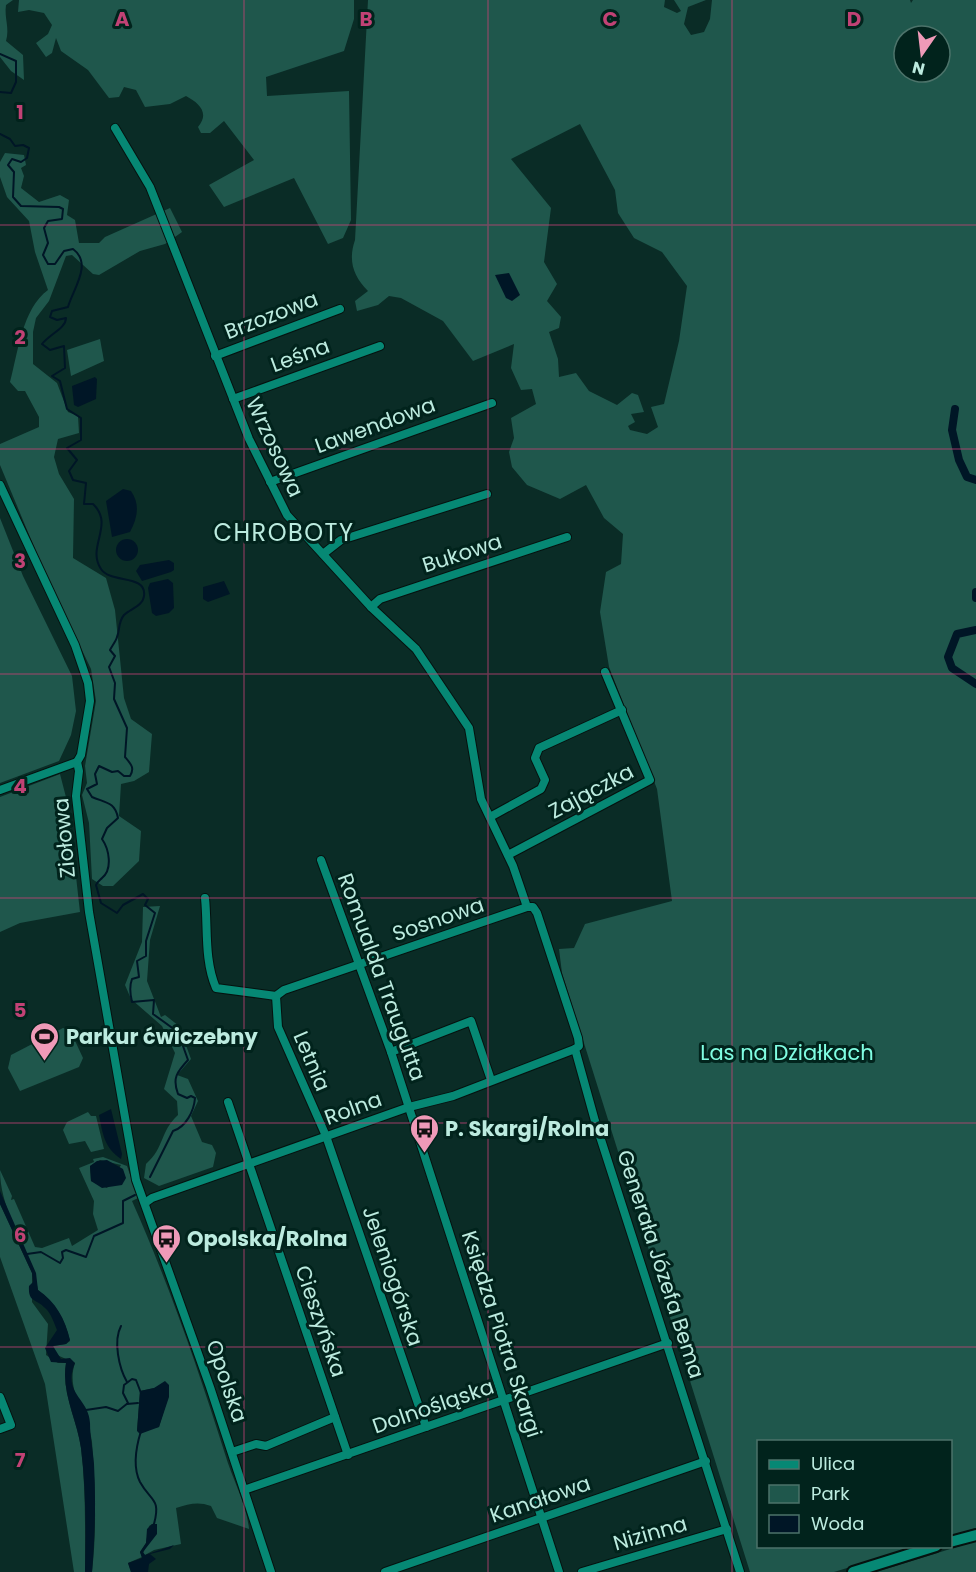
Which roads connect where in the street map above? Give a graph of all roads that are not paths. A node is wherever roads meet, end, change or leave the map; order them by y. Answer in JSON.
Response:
{"nodes":[{"id":1,"x":116,"y":128,"type":"dead end"},
{"id":2,"x":340,"y":309,"type":"dead end"},
{"id":3,"x":380,"y":345,"type":"dead end"},
{"id":4,"x":215,"y":356,"type":"junction"},
{"id":5,"x":233,"y":399,"type":"junction"},
{"id":6,"x":492,"y":403,"type":"dead end"},
{"id":7,"x":270,"y":482,"type":"junction"},
{"id":8,"x":0,"y":485,"type":"edge"},
{"id":9,"x":487,"y":494,"type":"dead end"},
{"id":10,"x":567,"y":537,"type":"dead end"},
{"id":11,"x":323,"y":554,"type":"junction"},
{"id":12,"x":371,"y":607,"type":"junction"},
{"id":13,"x":605,"y":672,"type":"dead end"},
{"id":14,"x":622,"y":710,"type":"junction"},
{"id":15,"x":77,"y":762,"type":"junction"},
{"id":16,"x":0,"y":790,"type":"edge"},
{"id":17,"x":490,"y":817,"type":"junction"},
{"id":18,"x":508,"y":855,"type":"junction"},
{"id":19,"x":321,"y":860,"type":"dead end"},
{"id":20,"x":205,"y":898,"type":"dead end"},
{"id":21,"x":527,"y":907,"type":"junction"},
{"id":22,"x":361,"y":965,"type":"junction"},
{"id":23,"x":276,"y":996,"type":"junction"},
{"id":24,"x":575,"y":1049,"type":"junction"},
{"id":25,"x":391,"y":1052,"type":"junction"},
{"id":26,"x":491,"y":1080,"type":"junction"},
{"id":27,"x":228,"y":1102,"type":"dead end"},
{"id":28,"x":409,"y":1107,"type":"junction"},
{"id":29,"x":326,"y":1137,"type":"junction"},
{"id":30,"x":249,"y":1164,"type":"junction"},
{"id":31,"x":143,"y":1200,"type":"junction"},
{"id":32,"x":668,"y":1343,"type":"junction"},
{"id":33,"x":0,"y":1397,"type":"edge"},
{"id":34,"x":505,"y":1399,"type":"junction"},
{"id":35,"x":335,"y":1417,"type":"junction"},
{"id":36,"x":426,"y":1427,"type":"junction"},
{"id":37,"x":0,"y":1429,"type":"edge"},
{"id":38,"x":232,"y":1452,"type":"junction"},
{"id":39,"x":348,"y":1455,"type":"junction"},
{"id":40,"x":706,"y":1461,"type":"junction"},
{"id":41,"x":244,"y":1490,"type":"junction"},
{"id":42,"x":543,"y":1517,"type":"junction"},
{"id":43,"x":727,"y":1529,"type":"junction"},
{"id":44,"x":976,"y":1535,"type":"edge"},
{"id":45,"x":952,"y":1542,"type":"edge"},
{"id":46,"x":930,"y":1548,"type":"edge"},
{"id":47,"x":271,"y":1572,"type":"edge"},
{"id":48,"x":385,"y":1572,"type":"edge"},
{"id":49,"x":559,"y":1572,"type":"edge"},
{"id":50,"x":582,"y":1572,"type":"edge"},
{"id":51,"x":740,"y":1572,"type":"edge"},
{"id":52,"x":853,"y":1572,"type":"edge"}],
"edges":[{"from":1,"to":4,"type":"street","name":"Wrzosowa"},
{"from":2,"to":4,"type":"street","name":"Brzozowa"},
{"from":3,"to":5,"type":"street","name":"Leśna"},
{"from":4,"to":5,"type":"street","name":"Wrzosowa"},
{"from":5,"to":7,"type":"street","name":"Wrzosowa"},
{"from":6,"to":7,"type":"street","name":"Lawendowa"},
{"from":7,"to":11,"type":"street","name":"Wrzosowa"},
{"from":8,"to":15,"type":"street","name":"Ziołowa"},
{"from":9,"to":11,"type":"street"},
{"from":10,"to":12,"type":"street","name":"Bukowa"},
{"from":11,"to":12,"type":"street","name":"Wrzosowa"},
{"from":12,"to":17,"type":"street","name":"Wrzosowa"},
{"from":13,"to":14,"type":"street","name":"Zajączka"},
{"from":14,"to":17,"type":"street"},
{"from":14,"to":18,"type":"street","name":"Zajączka"},
{"from":15,"to":16,"type":"street"},
{"from":15,"to":31,"type":"street","name":"Ziołowa"},
{"from":17,"to":18,"type":"street","name":"Wrzosowa"},
{"from":18,"to":21,"type":"street","name":"Wrzosowa"},
{"from":19,"to":22,"type":"street","name":"Romualda Traugutta"},
{"from":20,"to":23,"type":"street"},
{"from":21,"to":22,"type":"street","name":"Sosnowa"},
{"from":21,"to":24,"type":"street","name":"Generała Józefa Bema"},
{"from":22,"to":23,"type":"street","name":"Sosnowa"},
{"from":22,"to":25,"type":"street","name":"Romualda Traugutta"},
{"from":23,"to":29,"type":"street","name":"Letnia"},
{"from":24,"to":26,"type":"street","name":"Rolna"},
{"from":24,"to":32,"type":"street","name":"Generała Józefa Bema"},
{"from":25,"to":26,"type":"street"},
{"from":25,"to":28,"type":"street","name":"Romualda Traugutta"},
{"from":26,"to":28,"type":"street","name":"Rolna"},
{"from":27,"to":30,"type":"street","name":"Cieszyńska"},
{"from":28,"to":29,"type":"street","name":"Rolna"},
{"from":28,"to":34,"type":"street","name":"Księdza Piotra Skargi"},
{"from":29,"to":30,"type":"street","name":"Rolna"},
{"from":29,"to":36,"type":"street","name":"Jeleniogórska"},
{"from":30,"to":31,"type":"street","name":"Rolna"},
{"from":30,"to":35,"type":"street","name":"Cieszyńska"},
{"from":31,"to":38,"type":"street","name":"Opolska"},
{"from":32,"to":34,"type":"street","name":"Dolnośląska"},
{"from":32,"to":40,"type":"street","name":"Generała Józefa Bema"},
{"from":33,"to":37,"type":"street"},
{"from":34,"to":36,"type":"street","name":"Dolnośląska"},
{"from":34,"to":42,"type":"street","name":"Księdza Piotra Skargi"},
{"from":35,"to":38,"type":"street"},
{"from":35,"to":39,"type":"street","name":"Cieszyńska"},
{"from":36,"to":39,"type":"street","name":"Dolnośląska"},
{"from":38,"to":41,"type":"street","name":"Opolska"},
{"from":39,"to":41,"type":"street","name":"Dolnośląska"},
{"from":40,"to":42,"type":"street","name":"Kanałowa"},
{"from":40,"to":43,"type":"street","name":"Generała Józefa Bema"},
{"from":41,"to":47,"type":"street","name":"Opolska"},
{"from":42,"to":48,"type":"street","name":"Kanałowa"},
{"from":42,"to":49,"type":"street","name":"Księdza Piotra Skargi"},
{"from":43,"to":50,"type":"street","name":"Nizinna"},
{"from":43,"to":51,"type":"street","name":"Generała Józefa Bema"},
{"from":44,"to":45,"type":"main road"},
{"from":46,"to":52,"type":"main road"}]}
